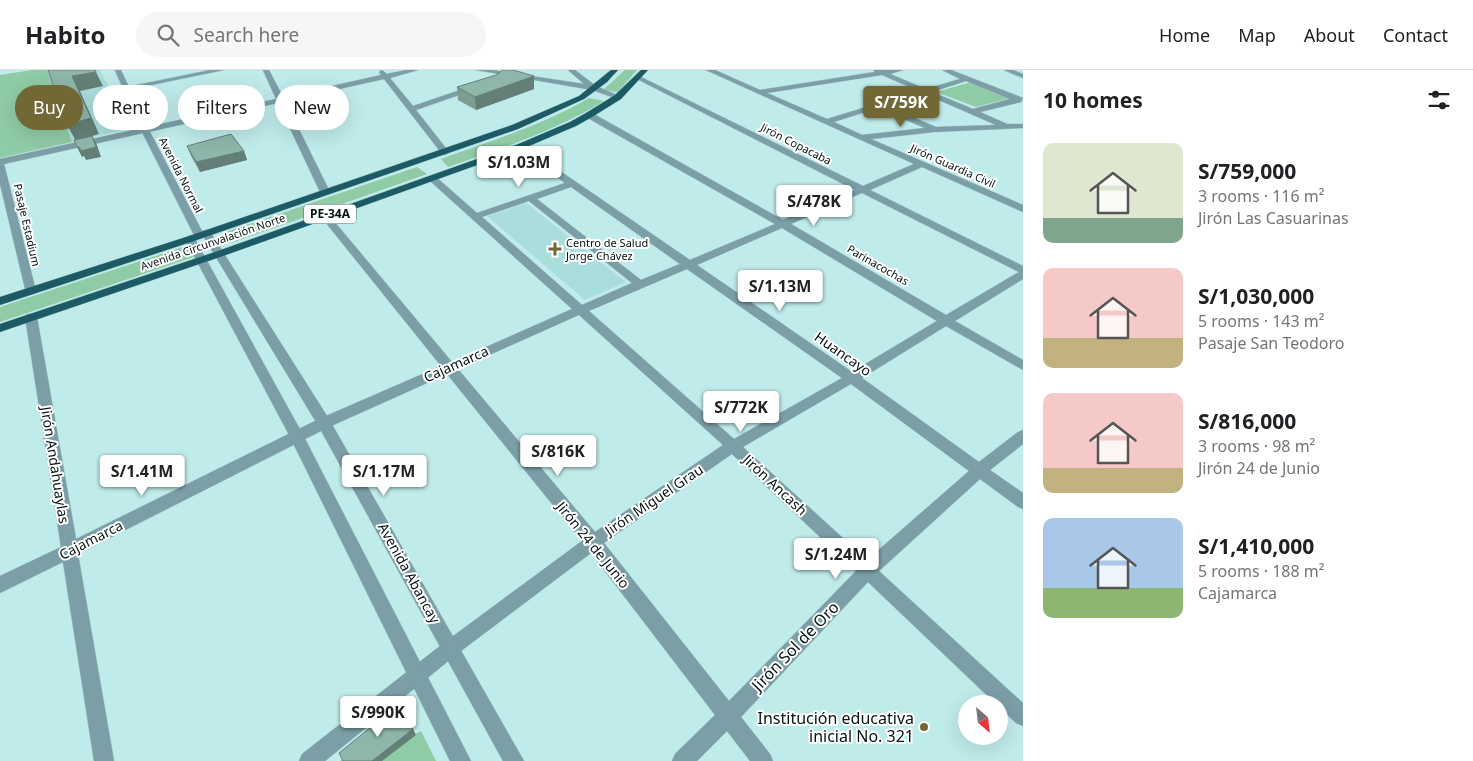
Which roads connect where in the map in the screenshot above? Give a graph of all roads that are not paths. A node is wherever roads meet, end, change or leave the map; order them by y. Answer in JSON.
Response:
{"nodes":[{"id":1,"x":118,"y":70,"type":"edge"},
{"id":2,"x":221,"y":70,"type":"edge"},
{"id":3,"x":266,"y":70,"type":"edge"},
{"id":4,"x":380,"y":70,"type":"edge"},
{"id":5,"x":415,"y":70,"type":"edge"},
{"id":6,"x":479,"y":70,"type":"edge"},
{"id":7,"x":571,"y":70,"type":"edge"},
{"id":8,"x":614,"y":70,"type":"edge"},
{"id":9,"x":709,"y":70,"type":"edge"},
{"id":10,"x":900,"y":70,"type":"edge"},
{"id":11,"x":945,"y":70,"type":"edge"},
{"id":12,"x":1007,"y":70,"type":"edge"},
{"id":13,"x":878,"y":71,"type":"edge"},
{"id":14,"x":507,"y":72,"type":"edge"},
{"id":15,"x":644,"y":72,"type":"edge"},
{"id":16,"x":1023,"y":76,"type":"edge"},
{"id":17,"x":386,"y":77,"type":"junction"},
{"id":18,"x":966,"y":79,"type":"junction"},
{"id":19,"x":126,"y":85,"type":"edge"},
{"id":20,"x":143,"y":85,"type":"edge"},
{"id":21,"x":349,"y":86,"type":"edge"},
{"id":22,"x":275,"y":87,"type":"edge"},
{"id":23,"x":593,"y":88,"type":"junction"},
{"id":24,"x":759,"y":92,"type":"junction"},
{"id":25,"x":923,"y":92,"type":"junction"},
{"id":26,"x":618,"y":97,"type":"junction"},
{"id":27,"x":1021,"y":99,"type":"edge"},
{"id":28,"x":275,"y":102,"type":"edge"},
{"id":29,"x":876,"y":105,"type":"junction"},
{"id":30,"x":411,"y":109,"type":"junction"},
{"id":31,"x":972,"y":112,"type":"junction"},
{"id":32,"x":589,"y":115,"type":"junction"},
{"id":33,"x":826,"y":122,"type":"junction"},
{"id":34,"x":168,"y":125,"type":"edge"},
{"id":35,"x":1006,"y":126,"type":"junction"},
{"id":36,"x":1023,"y":126,"type":"edge"},
{"id":37,"x":145,"y":130,"type":"joint"},
{"id":38,"x":296,"y":130,"type":"edge"},
{"id":39,"x":934,"y":130,"type":"junction"},
{"id":40,"x":1023,"y":133,"type":"edge"},
{"id":41,"x":861,"y":137,"type":"junction"},
{"id":42,"x":519,"y":147,"type":"junction"},
{"id":43,"x":445,"y":152,"type":"junction"},
{"id":44,"x":0,"y":163,"type":"edge"},
{"id":45,"x":922,"y":164,"type":"junction"},
{"id":46,"x":434,"y":169,"type":"junction"},
{"id":47,"x":571,"y":184,"type":"junction"},
{"id":48,"x":864,"y":191,"type":"junction"},
{"id":49,"x":325,"y":192,"type":"junction"},
{"id":50,"x":529,"y":197,"type":"junction"},
{"id":51,"x":1023,"y":209,"type":"edge"},
{"id":52,"x":325,"y":216,"type":"junction"},
{"id":53,"x":476,"y":216,"type":"junction"},
{"id":54,"x":783,"y":224,"type":"junction"},
{"id":55,"x":199,"y":236,"type":"junction"},
{"id":56,"x":219,"y":254,"type":"junction"},
{"id":57,"x":203,"y":260,"type":"junction"},
{"id":58,"x":688,"y":265,"type":"junction"},
{"id":59,"x":1023,"y":272,"type":"edge"},
{"id":60,"x":640,"y":284,"type":"junction"},
{"id":61,"x":30,"y":291,"type":"junction"},
{"id":62,"x":0,"y":301,"type":"edge"},
{"id":63,"x":582,"y":310,"type":"junction"},
{"id":64,"x":32,"y":317,"type":"junction"},
{"id":65,"x":947,"y":320,"type":"junction"},
{"id":66,"x":0,"y":328,"type":"edge"},
{"id":67,"x":1023,"y":366,"type":"edge"},
{"id":68,"x":448,"y":368,"type":"junction"},
{"id":69,"x":852,"y":378,"type":"junction"},
{"id":70,"x":324,"y":423,"type":"junction"},
{"id":71,"x":297,"y":436,"type":"junction"},
{"id":72,"x":1023,"y":436,"type":"edge"},
{"id":73,"x":733,"y":446,"type":"junction"},
{"id":74,"x":979,"y":471,"type":"junction"},
{"id":75,"x":1023,"y":502,"type":"edge"},
{"id":76,"x":593,"y":542,"type":"junction"},
{"id":77,"x":68,"y":552,"type":"junction"},
{"id":78,"x":867,"y":571,"type":"junction"},
{"id":79,"x":0,"y":585,"type":"edge"},
{"id":80,"x":451,"y":648,"type":"junction"},
{"id":81,"x":417,"y":676,"type":"junction"},
{"id":82,"x":728,"y":716,"type":"junction"},
{"id":83,"x":1023,"y":716,"type":"edge"},
{"id":84,"x":104,"y":761,"type":"edge"},
{"id":85,"x":309,"y":761,"type":"edge"},
{"id":86,"x":461,"y":761,"type":"edge"},
{"id":87,"x":514,"y":761,"type":"edge"},
{"id":88,"x":682,"y":761,"type":"edge"},
{"id":89,"x":763,"y":761,"type":"edge"}],
"edges":[{"from":1,"to":19,"type":"street","name":"Avenida Normal"},
{"from":2,"to":20,"type":"street"},
{"from":3,"to":22,"type":"street"},
{"from":4,"to":17,"type":"street"},
{"from":5,"to":17,"type":"street"},
{"from":6,"to":14,"type":"street"},
{"from":7,"to":23,"type":"street"},
{"from":8,"to":23,"type":"highway","name":"Avenida Circunvalación Norte","number":"PE-34A"},
{"from":9,"to":24,"type":"street","name":"Jirón Guardia Civil"},
{"from":10,"to":13,"type":"street"},
{"from":11,"to":18,"type":"street"},
{"from":12,"to":16,"type":"street"},
{"from":13,"to":24,"type":"street"},
{"from":13,"to":25,"type":"street"},
{"from":14,"to":23,"type":"street"},
{"from":14,"to":30,"type":"street"},
{"from":15,"to":26,"type":"highway","name":"Avenida Circunvalación Norte","number":"PE-34A"},
{"from":15,"to":48,"type":"street","name":"Jirón Copacaba"},
{"from":17,"to":21,"type":"street"},
{"from":17,"to":30,"type":"street"},
{"from":18,"to":25,"type":"street"},
{"from":18,"to":27,"type":"street"},
{"from":23,"to":26,"type":"street"},
{"from":23,"to":43,"type":"highway","name":"Avenida Circunvalación Norte","number":"PE-34A"},
{"from":24,"to":33,"type":"street","name":"Jirón Guardia Civil"},
{"from":25,"to":29,"type":"street"},
{"from":25,"to":31,"type":"street"},
{"from":26,"to":32,"type":"highway","name":"Avenida Circunvalación Norte","number":"PE-34A"},
{"from":27,"to":31,"type":"street"},
{"from":28,"to":34,"type":"street"},
{"from":29,"to":33,"type":"street"},
{"from":29,"to":39,"type":"street"},
{"from":30,"to":43,"type":"street"},
{"from":31,"to":35,"type":"street"},
{"from":32,"to":42,"type":"highway","name":"Avenida Circunvalación Norte","number":"PE-34A"},
{"from":32,"to":54,"type":"street","name":"Parinacochas"},
{"from":33,"to":41,"type":"street","name":"Jirón Guardia Civil"},
{"from":35,"to":36,"type":"street"},
{"from":35,"to":39,"type":"street"},
{"from":35,"to":40,"type":"street"},
{"from":37,"to":44,"type":"street"},
{"from":37,"to":55,"type":"street","name":"Avenida Normal"},
{"from":38,"to":49,"type":"street"},
{"from":39,"to":41,"type":"street"},
{"from":41,"to":45,"type":"street","name":"Jirón Guardia Civil"},
{"from":42,"to":46,"type":"highway","name":"Avenida Circunvalación Norte","number":"PE-34A"},
{"from":42,"to":47,"type":"street","name":"Huancayo"},
{"from":43,"to":46,"type":"highway","name":"Avenida Circunvalación Norte","number":"PE-34A"},
{"from":44,"to":61,"type":"street","name":"Pasaje Estadium"},
{"from":45,"to":48,"type":"street","name":"Cajamarca"},
{"from":45,"to":51,"type":"street","name":"Jirón Guardia Civil"},
{"from":46,"to":49,"type":"highway","name":"Avenida Circunvalación Norte","number":"PE-34A"},
{"from":46,"to":52,"type":"highway","name":"Avenida Circunvalación Norte","number":"PE-34A"},
{"from":46,"to":53,"type":"street","name":"Jirón Ancash"},
{"from":47,"to":50,"type":"street"},
{"from":47,"to":58,"type":"street","name":"Huancayo"},
{"from":48,"to":54,"type":"street","name":"Cajamarca"},
{"from":48,"to":59,"type":"street","name":"Jirón Copacaba"},
{"from":49,"to":55,"type":"highway","name":"Avenida Circunvalación Norte","number":"PE-34A"},
{"from":50,"to":53,"type":"street"},
{"from":50,"to":60,"type":"street"},
{"from":52,"to":56,"type":"highway","name":"Avenida Circunvalación Norte","number":"PE-34A"},
{"from":52,"to":68,"type":"street","name":"Jirón 24 de Junio"},
{"from":53,"to":63,"type":"street","name":"Jirón Ancash"},
{"from":54,"to":58,"type":"street","name":"Cajamarca"},
{"from":54,"to":65,"type":"street","name":"Parinacochas"},
{"from":55,"to":56,"type":"street","name":"Avenida Abancay"},
{"from":55,"to":57,"type":"street"},
{"from":55,"to":61,"type":"highway","name":"Avenida Circunvalación Norte","number":"PE-34A"},
{"from":56,"to":57,"type":"highway","name":"Avenida Circunvalación Norte","number":"PE-34A"},
{"from":56,"to":70,"type":"street","name":"Avenida Abancay"},
{"from":57,"to":64,"type":"highway","name":"Avenida Circunvalación Norte","number":"PE-34A"},
{"from":57,"to":71,"type":"street"},
{"from":58,"to":60,"type":"street","name":"Cajamarca"},
{"from":58,"to":69,"type":"street","name":"Huancayo"},
{"from":59,"to":65,"type":"street","name":"Jirón Miguel Grau"},
{"from":60,"to":63,"type":"street","name":"Cajamarca"},
{"from":61,"to":62,"type":"highway","name":"Avenida Circunvalación Norte","number":"PE-34A"},
{"from":63,"to":68,"type":"street","name":"Cajamarca"},
{"from":63,"to":73,"type":"street","name":"Jirón Ancash"},
{"from":64,"to":66,"type":"highway","name":"Avenida Circunvalación Norte","number":"PE-34A"},
{"from":64,"to":77,"type":"street","name":"Jirón Andahuaylas"},
{"from":65,"to":67,"type":"street","name":"Parinacochas"},
{"from":65,"to":69,"type":"street","name":"Jirón Miguel Grau"},
{"from":68,"to":70,"type":"street","name":"Cajamarca"},
{"from":68,"to":76,"type":"street","name":"Jirón 24 de Junio"},
{"from":69,"to":73,"type":"street","name":"Jirón Miguel Grau"},
{"from":69,"to":74,"type":"street","name":"Huancayo"},
{"from":70,"to":71,"type":"street","name":"Cajamarca"},
{"from":70,"to":80,"type":"street","name":"Avenida Abancay"},
{"from":71,"to":77,"type":"street","name":"Cajamarca"},
{"from":71,"to":81,"type":"street"},
{"from":72,"to":74,"type":"street","name":"Jirón Sol de Oro"},
{"from":73,"to":76,"type":"street","name":"Jirón Miguel Grau"},
{"from":73,"to":78,"type":"street","name":"Jirón Ancash"},
{"from":74,"to":75,"type":"street","name":"Huancayo"},
{"from":74,"to":78,"type":"street","name":"Jirón Sol de Oro"},
{"from":76,"to":80,"type":"street","name":"Jirón Miguel Grau"},
{"from":76,"to":82,"type":"street","name":"Jirón 24 de Junio"},
{"from":77,"to":79,"type":"street","name":"Cajamarca"},
{"from":77,"to":84,"type":"street","name":"Jirón Andahuaylas"},
{"from":78,"to":82,"type":"street","name":"Jirón Sol de Oro"},
{"from":78,"to":83,"type":"street","name":"Jirón Ancash"},
{"from":80,"to":81,"type":"street","name":"Jirón Miguel Grau"},
{"from":80,"to":87,"type":"street","name":"Avenida Abancay"},
{"from":81,"to":85,"type":"street","name":"Jirón Miguel Grau"},
{"from":81,"to":86,"type":"street"},
{"from":82,"to":88,"type":"street","name":"Jirón Sol de Oro"},
{"from":82,"to":89,"type":"street","name":"Jirón 24 de Junio"}]}
